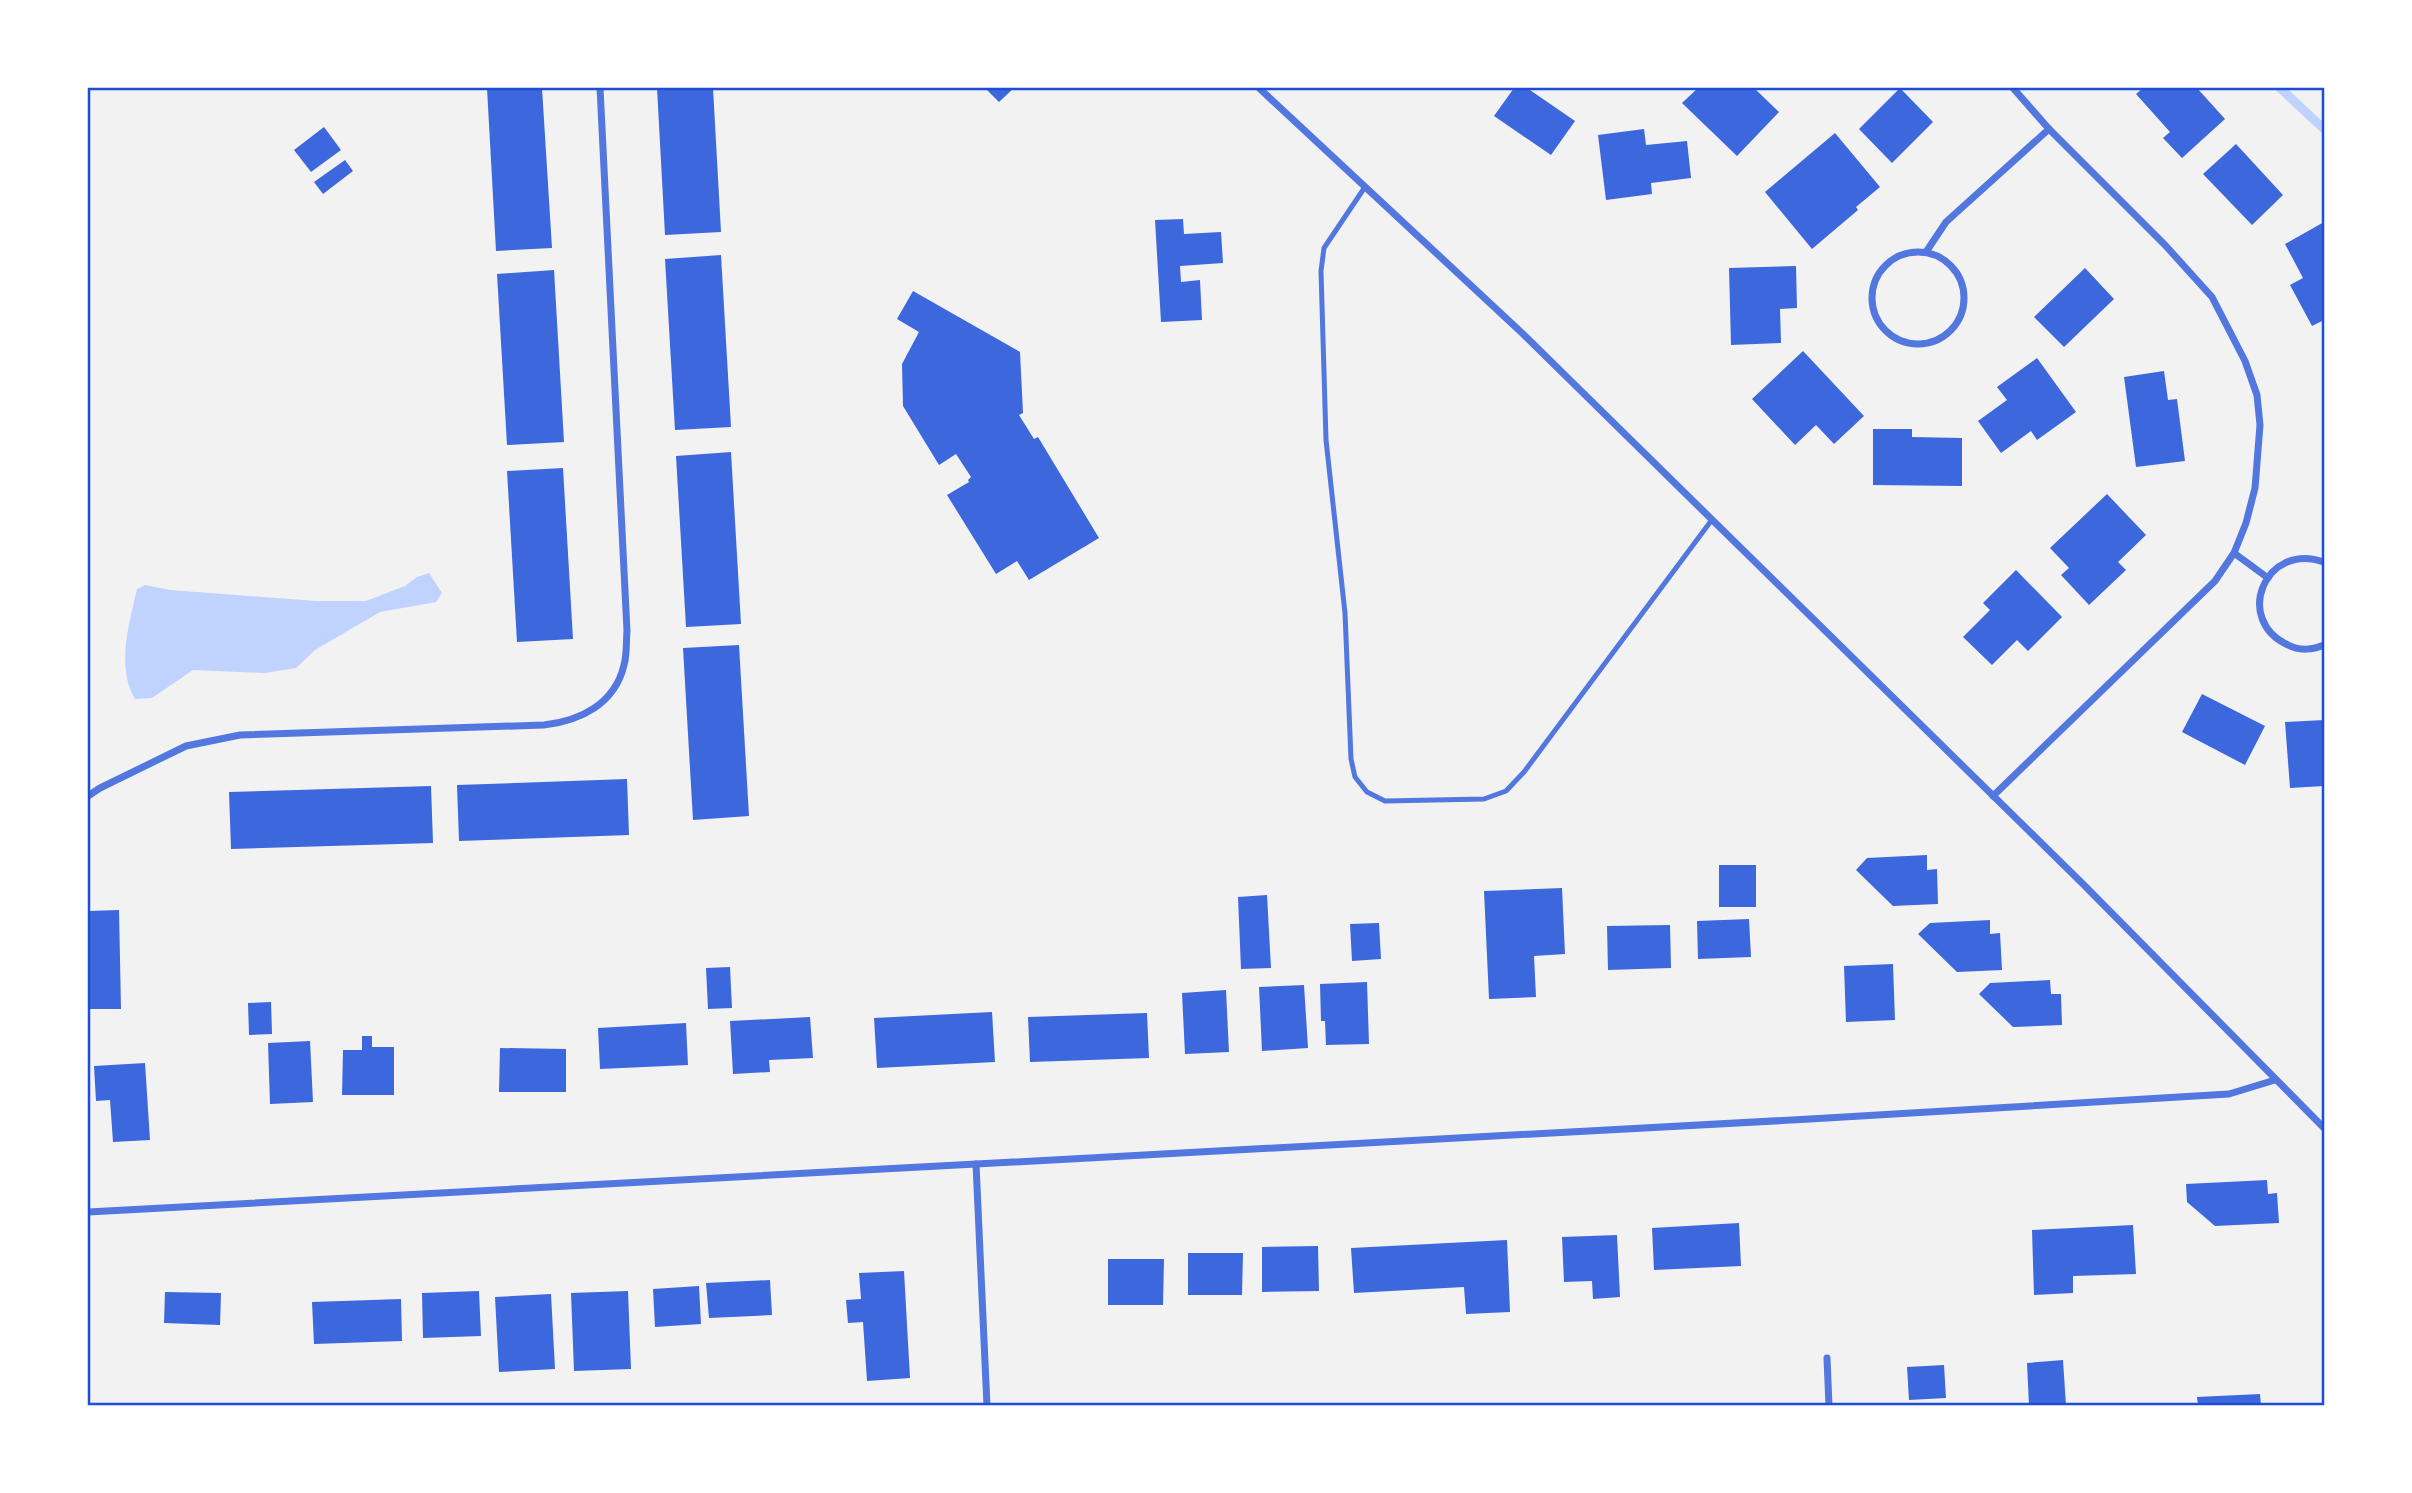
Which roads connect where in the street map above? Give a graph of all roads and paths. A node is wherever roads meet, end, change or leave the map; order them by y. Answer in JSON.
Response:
{"nodes":[{"id":1,"x":600,"y":88,"type":"edge"},
{"id":2,"x":1259,"y":88,"type":"edge"},
{"id":3,"x":2013,"y":88,"type":"edge"},
{"id":4,"x":2049,"y":129,"type":"junction"},
{"id":5,"x":1365,"y":187,"type":"junction"},
{"id":6,"x":1926,"y":252,"type":"junction"},
{"id":7,"x":1711,"y":521,"type":"junction"},
{"id":8,"x":2234,"y":553,"type":"junction"},
{"id":9,"x":2325,"y":562,"type":"edge"},
{"id":10,"x":2268,"y":578,"type":"junction"},
{"id":11,"x":2325,"y":645,"type":"edge"},
{"id":12,"x":88,"y":787,"type":"edge"},
{"id":13,"x":100,"y":788,"type":"junction"},
{"id":14,"x":88,"y":796,"type":"edge"},
{"id":15,"x":1993,"y":796,"type":"junction"},
{"id":16,"x":2276,"y":1080,"type":"junction"},
{"id":17,"x":2325,"y":1128,"type":"edge"},
{"id":18,"x":975,"y":1164,"type":"junction"},
{"id":19,"x":88,"y":1212,"type":"edge"},
{"id":20,"x":1827,"y":1358,"type":"dead end"},
{"id":21,"x":988,"y":1405,"type":"edge"},
{"id":22,"x":1829,"y":1405,"type":"edge"}],
"edges":[{"from":1,"to":13,"type":"street"},
{"from":2,"to":5,"type":"street"},
{"from":3,"to":4,"type":"street"},
{"from":4,"to":6,"type":"street"},
{"from":4,"to":8,"type":"street"},
{"from":5,"to":7,"type":"street"},
{"from":5,"to":7,"type":"lane"},
{"from":6,"to":6,"type":"street"},
{"from":7,"to":15,"type":"street"},
{"from":8,"to":10,"type":"street"},
{"from":8,"to":15,"type":"street"},
{"from":9,"to":10,"type":"street"},
{"from":10,"to":11,"type":"street"},
{"from":12,"to":13,"type":"street"},
{"from":13,"to":14,"type":"street"},
{"from":15,"to":16,"type":"street"},
{"from":16,"to":17,"type":"street"},
{"from":16,"to":18,"type":"street"},
{"from":18,"to":19,"type":"street"},
{"from":18,"to":21,"type":"street"},
{"from":20,"to":22,"type":"street"}]}
